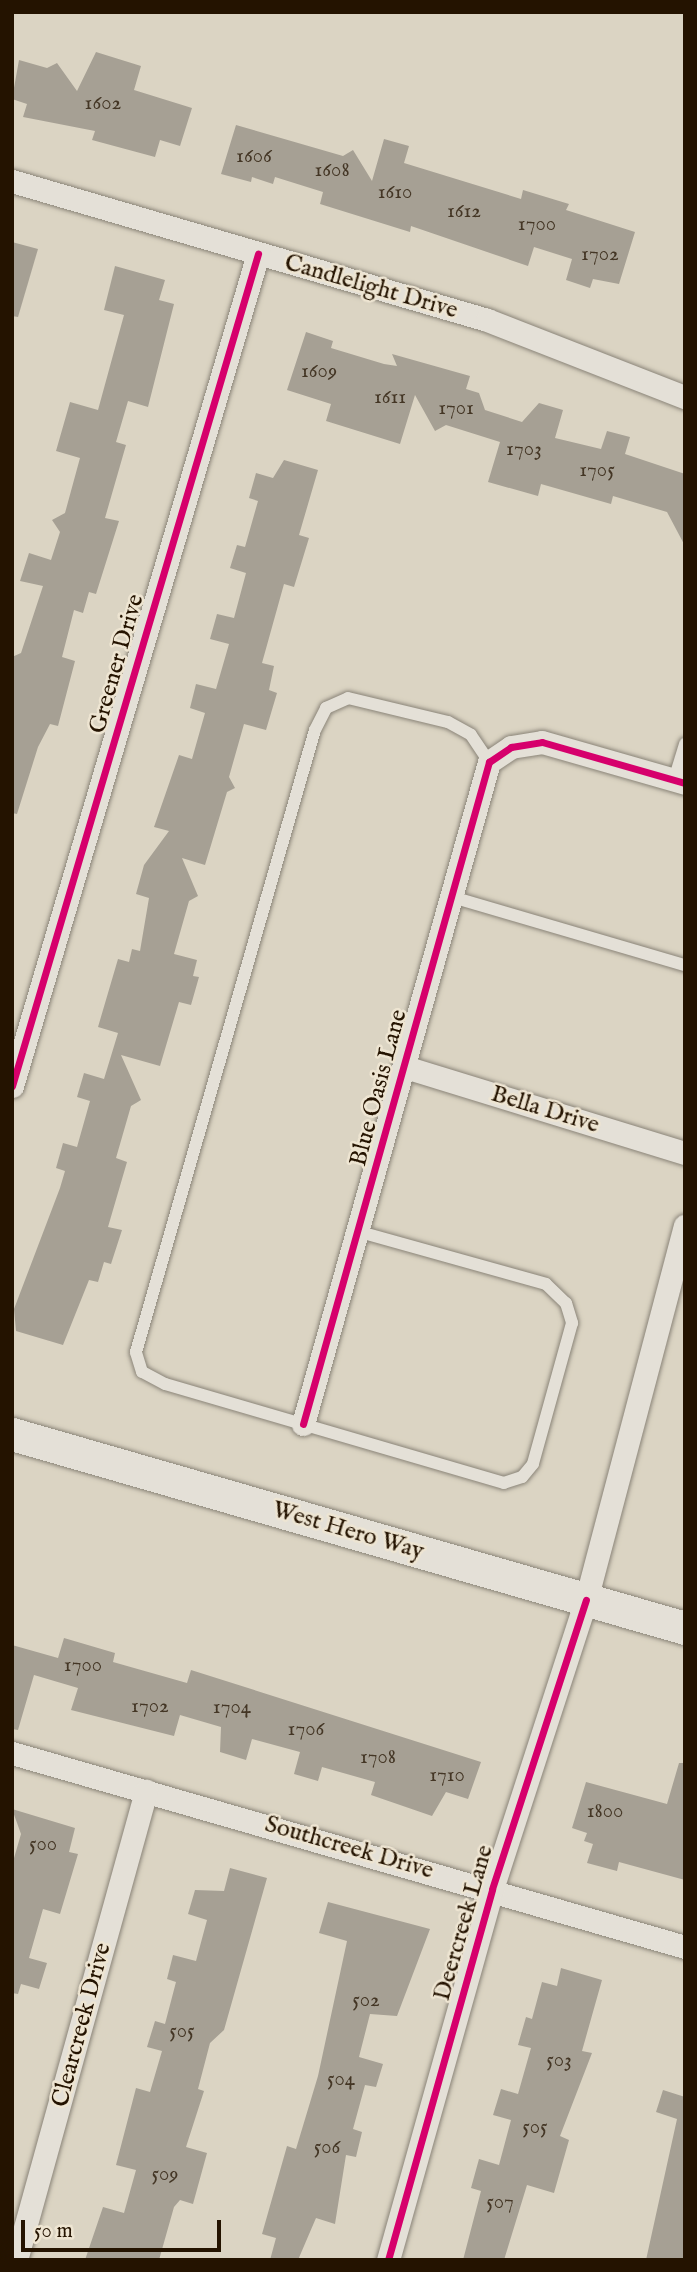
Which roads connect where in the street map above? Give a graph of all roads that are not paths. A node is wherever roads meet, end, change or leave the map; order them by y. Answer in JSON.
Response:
{"nodes":[{"id":1,"x":12,"y":181,"type":"edge"},
{"id":2,"x":258,"y":254,"type":"junction"},
{"id":3,"x":685,"y":397,"type":"edge"},
{"id":4,"x":685,"y":744,"type":"edge"},
{"id":5,"x":489,"y":762,"type":"junction"},
{"id":6,"x":680,"y":782,"type":"edge"},
{"id":7,"x":452,"y":897,"type":"junction"},
{"id":8,"x":685,"y":965,"type":"edge"},
{"id":9,"x":405,"y":1067,"type":"junction"},
{"id":10,"x":12,"y":1086,"type":"edge"},
{"id":11,"x":685,"y":1153,"type":"edge"},
{"id":12,"x":685,"y":1226,"type":"edge"},
{"id":13,"x":360,"y":1232,"type":"junction"},
{"id":14,"x":303,"y":1424,"type":"junction"},
{"id":15,"x":12,"y":1434,"type":"edge"},
{"id":16,"x":586,"y":1600,"type":"junction"},
{"id":17,"x":685,"y":1628,"type":"edge"},
{"id":18,"x":12,"y":1753,"type":"edge"},
{"id":19,"x":146,"y":1791,"type":"junction"},
{"id":20,"x":492,"y":1889,"type":"junction"},
{"id":21,"x":685,"y":1947,"type":"edge"},
{"id":22,"x":16,"y":2260,"type":"edge"},
{"id":23,"x":388,"y":2260,"type":"edge"}],
"edges":[{"from":1,"to":2,"type":"street","name":"Candlelight Drive"},
{"from":2,"to":3,"type":"street","name":"Candlelight Drive"},
{"from":2,"to":10,"type":"street","name":"Greener Drive"},
{"from":4,"to":6,"type":"lane"},
{"from":5,"to":6,"type":"street"},
{"from":5,"to":7,"type":"street","name":"Blue Oasis Lane"},
{"from":5,"to":14,"type":"lane"},
{"from":7,"to":8,"type":"lane"},
{"from":7,"to":9,"type":"street","name":"Blue Oasis Lane"},
{"from":9,"to":11,"type":"street","name":"Bella Drive"},
{"from":9,"to":13,"type":"street","name":"Blue Oasis Lane"},
{"from":12,"to":16,"type":"street","name":"Deercreek Lane"},
{"from":13,"to":14,"type":"street","name":"Blue Oasis Lane"},
{"from":13,"to":14,"type":"lane"},
{"from":15,"to":16,"type":"main road","name":"West Hero Way"},
{"from":16,"to":17,"type":"main road","name":"West Hero Way"},
{"from":16,"to":20,"type":"street","name":"Deercreek Lane"},
{"from":18,"to":19,"type":"street","name":"Southcreek Drive"},
{"from":19,"to":20,"type":"street","name":"Southcreek Drive"},
{"from":19,"to":22,"type":"street","name":"Clearcreek Drive"},
{"from":20,"to":21,"type":"street","name":"Southcreek Drive"},
{"from":20,"to":23,"type":"street","name":"Deercreek Lane"}]}
